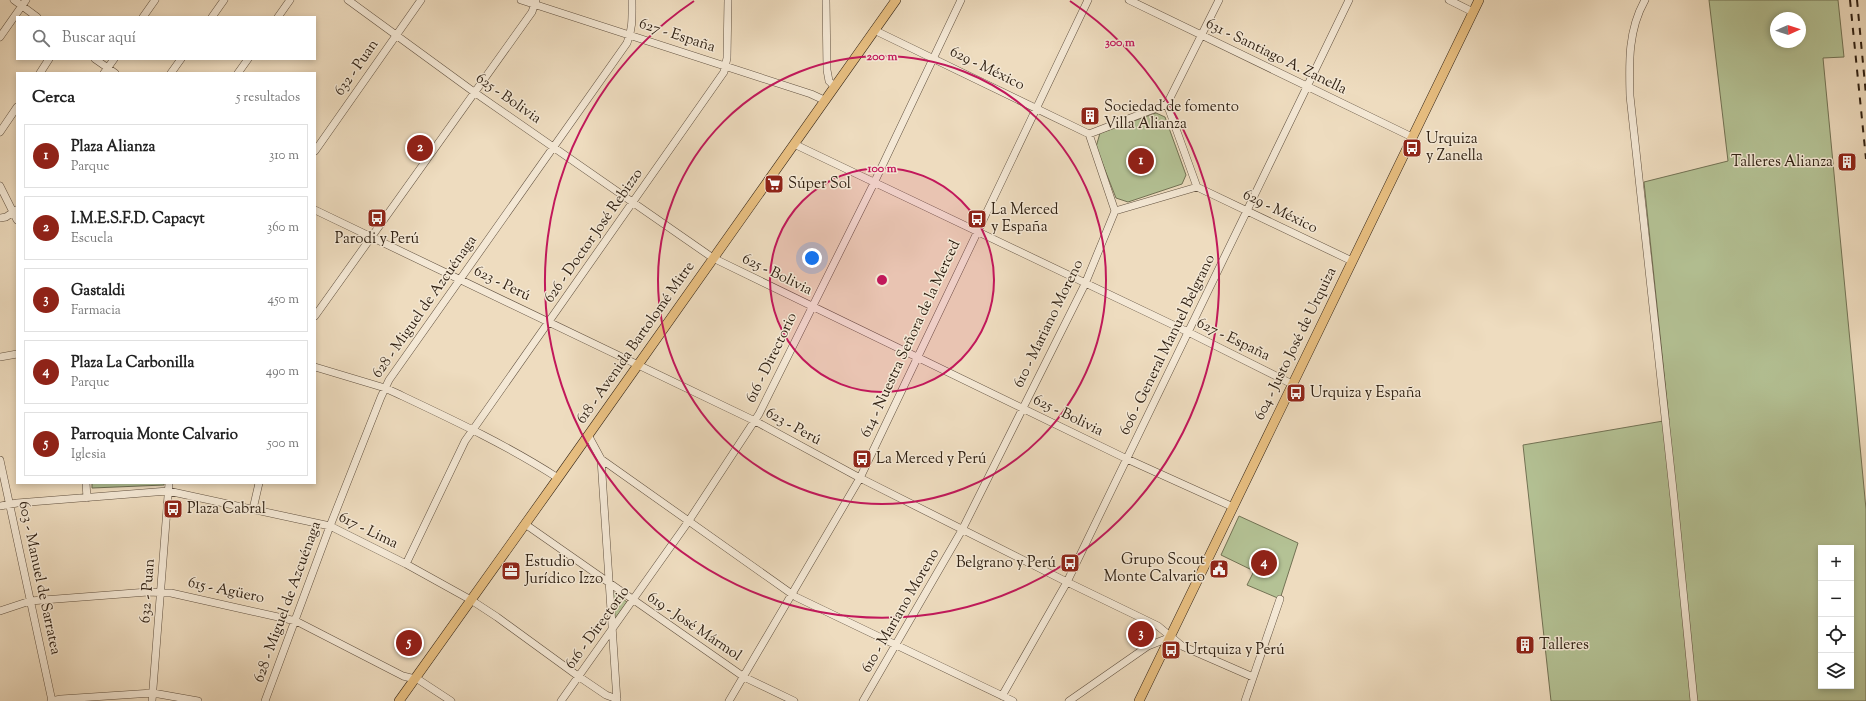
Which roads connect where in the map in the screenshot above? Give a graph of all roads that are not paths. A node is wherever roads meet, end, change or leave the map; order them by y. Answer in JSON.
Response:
{"nodes":[{"id":1,"x":14,"y":0,"type":"edge"},
{"id":2,"x":155,"y":0,"type":"edge"},
{"id":3,"x":224,"y":0,"type":"edge"},
{"id":4,"x":290,"y":0,"type":"edge"},
{"id":5,"x":348,"y":0,"type":"edge"},
{"id":6,"x":421,"y":0,"type":"edge"},
{"id":7,"x":521,"y":0,"type":"edge"},
{"id":8,"x":632,"y":0,"type":"edge"},
{"id":9,"x":728,"y":0,"type":"edge"},
{"id":10,"x":826,"y":0,"type":"edge"},
{"id":11,"x":896,"y":0,"type":"edge"},
{"id":12,"x":961,"y":0,"type":"edge"},
{"id":13,"x":1088,"y":0,"type":"edge"},
{"id":14,"x":1129,"y":0,"type":"edge"},
{"id":15,"x":1219,"y":0,"type":"edge"},
{"id":16,"x":1349,"y":0,"type":"edge"},
{"id":17,"x":1449,"y":0,"type":"edge"},
{"id":18,"x":1479,"y":0,"type":"edge"},
{"id":19,"x":1644,"y":0,"type":"edge"},
{"id":20,"x":536,"y":2,"type":"edge"},
{"id":21,"x":24,"y":3,"type":"edge"},
{"id":22,"x":1473,"y":12,"type":"junction"},
{"id":23,"x":35,"y":16,"type":"edge"},
{"id":24,"x":145,"y":16,"type":"edge"},
{"id":25,"x":213,"y":16,"type":"edge"},
{"id":26,"x":279,"y":16,"type":"edge"},
{"id":27,"x":874,"y":30,"type":"junction"},
{"id":28,"x":631,"y":35,"type":"junction"},
{"id":29,"x":396,"y":36,"type":"junction"},
{"id":30,"x":1201,"y":36,"type":"junction"},
{"id":31,"x":0,"y":37,"type":"edge"},
{"id":32,"x":934,"y":58,"type":"junction"},
{"id":33,"x":49,"y":60,"type":"edge"},
{"id":34,"x":96,"y":60,"type":"edge"},
{"id":35,"x":113,"y":60,"type":"edge"},
{"id":36,"x":180,"y":60,"type":"edge"},
{"id":37,"x":247,"y":60,"type":"edge"},
{"id":38,"x":727,"y":67,"type":"junction"},
{"id":39,"x":106,"y":70,"type":"edge"},
{"id":40,"x":41,"y":72,"type":"edge"},
{"id":41,"x":172,"y":72,"type":"edge"},
{"id":42,"x":239,"y":72,"type":"edge"},
{"id":43,"x":834,"y":86,"type":"junction"},
{"id":44,"x":1307,"y":87,"type":"junction"},
{"id":45,"x":474,"y":92,"type":"junction"},
{"id":46,"x":824,"y":100,"type":"junction"},
{"id":47,"x":1167,"y":104,"type":"junction"},
{"id":48,"x":16,"y":108,"type":"edge"},
{"id":49,"x":1037,"y":108,"type":"junction"},
{"id":50,"x":0,"y":132,"type":"edge"},
{"id":51,"x":1089,"y":134,"type":"junction"},
{"id":52,"x":1412,"y":137,"type":"junction"},
{"id":53,"x":794,"y":144,"type":"junction"},
{"id":54,"x":554,"y":147,"type":"junction"},
{"id":55,"x":316,"y":150,"type":"edge"},
{"id":56,"x":874,"y":183,"type":"junction"},
{"id":57,"x":0,"y":186,"type":"edge"},
{"id":58,"x":1197,"y":187,"type":"junction"},
{"id":59,"x":633,"y":204,"type":"junction"},
{"id":60,"x":316,"y":210,"type":"edge"},
{"id":61,"x":15,"y":211,"type":"edge"},
{"id":62,"x":1115,"y":211,"type":"junction"},
{"id":63,"x":1247,"y":211,"type":"junction"},
{"id":64,"x":0,"y":218,"type":"edge"},
{"id":65,"x":977,"y":232,"type":"junction"},
{"id":66,"x":372,"y":236,"type":"junction"},
{"id":67,"x":713,"y":258,"type":"junction"},
{"id":68,"x":1352,"y":261,"type":"junction"},
{"id":69,"x":460,"y":278,"type":"junction"},
{"id":70,"x":1085,"y":284,"type":"junction"},
{"id":71,"x":811,"y":306,"type":"junction"},
{"id":72,"x":316,"y":315,"type":"edge"},
{"id":73,"x":549,"y":322,"type":"junction"},
{"id":74,"x":1188,"y":332,"type":"junction"},
{"id":75,"x":16,"y":354,"type":"edge"},
{"id":76,"x":0,"y":357,"type":"edge"},
{"id":77,"x":917,"y":357,"type":"junction"},
{"id":78,"x":638,"y":365,"type":"junction"},
{"id":79,"x":316,"y":367,"type":"edge"},
{"id":80,"x":1292,"y":384,"type":"junction"},
{"id":81,"x":385,"y":388,"type":"junction"},
{"id":82,"x":1022,"y":408,"type":"junction"},
{"id":83,"x":755,"y":421,"type":"junction"},
{"id":84,"x":472,"y":430,"type":"junction"},
{"id":85,"x":588,"y":435,"type":"junction"},
{"id":86,"x":601,"y":459,"type":"junction"},
{"id":87,"x":1127,"y":459,"type":"junction"},
{"id":88,"x":0,"y":460,"type":"edge"},
{"id":89,"x":558,"y":478,"type":"junction"},
{"id":90,"x":860,"y":478,"type":"junction"},
{"id":91,"x":86,"y":484,"type":"edge"},
{"id":92,"x":169,"y":484,"type":"edge"},
{"id":93,"x":259,"y":484,"type":"edge"},
{"id":94,"x":168,"y":491,"type":"junction"},
{"id":95,"x":87,"y":498,"type":"junction"},
{"id":96,"x":10,"y":504,"type":"junction"},
{"id":97,"x":0,"y":506,"type":"edge"},
{"id":98,"x":1233,"y":507,"type":"junction"},
{"id":99,"x":253,"y":509,"type":"junction"},
{"id":100,"x":688,"y":522,"type":"junction"},
{"id":101,"x":526,"y":524,"type":"junction"},
{"id":102,"x":330,"y":526,"type":"junction"},
{"id":103,"x":962,"y":530,"type":"junction"},
{"id":104,"x":406,"y":564,"type":"junction"},
{"id":105,"x":608,"y":582,"type":"junction"},
{"id":106,"x":1067,"y":582,"type":"junction"},
{"id":107,"x":160,"y":592,"type":"junction"},
{"id":108,"x":791,"y":593,"type":"junction"},
{"id":109,"x":1280,"y":598,"type":"dead end"},
{"id":110,"x":471,"y":600,"type":"junction"},
{"id":111,"x":30,"y":601,"type":"junction"},
{"id":112,"x":633,"y":601,"type":"junction"},
{"id":113,"x":0,"y":611,"type":"edge"},
{"id":114,"x":296,"y":621,"type":"junction"},
{"id":115,"x":612,"y":630,"type":"junction"},
{"id":116,"x":1170,"y":637,"type":"junction"},
{"id":117,"x":896,"y":644,"type":"junction"},
{"id":118,"x":578,"y":676,"type":"junction"},
{"id":119,"x":744,"y":677,"type":"junction"},
{"id":120,"x":1253,"y":677,"type":"junction"},
{"id":121,"x":414,"y":679,"type":"junction"},
{"id":122,"x":1002,"y":696,"type":"junction"},
{"id":123,"x":153,"y":697,"type":"edge"},
{"id":124,"x":617,"y":700,"type":"edge"},
{"id":125,"x":52,"y":701,"type":"edge"},
{"id":126,"x":198,"y":701,"type":"edge"},
{"id":127,"x":266,"y":701,"type":"edge"},
{"id":128,"x":399,"y":701,"type":"edge"},
{"id":129,"x":451,"y":701,"type":"edge"},
{"id":130,"x":561,"y":701,"type":"edge"},
{"id":131,"x":730,"y":701,"type":"edge"},
{"id":132,"x":794,"y":701,"type":"edge"},
{"id":133,"x":863,"y":701,"type":"edge"},
{"id":134,"x":1013,"y":701,"type":"edge"},
{"id":135,"x":1069,"y":701,"type":"edge"},
{"id":136,"x":1139,"y":701,"type":"edge"},
{"id":137,"x":1245,"y":701,"type":"edge"},
{"id":138,"x":1694,"y":701,"type":"edge"}],
"edges":[{"from":1,"to":21,"type":"street"},
{"from":2,"to":24,"type":"street"},
{"from":3,"to":25,"type":"street"},
{"from":4,"to":26,"type":"street"},
{"from":5,"to":29,"type":"street","name":"625 - Bolivia"},
{"from":6,"to":29,"type":"street","name":"632 - Puan"},
{"from":7,"to":20,"type":"street","name":"627 - España"},
{"from":8,"to":28,"type":"street","name":"628 - Miguel de Azcuénaga"},
{"from":9,"to":38,"type":"street"},
{"from":10,"to":43,"type":"street"},
{"from":11,"to":27,"type":"main road","name":"618 - Avenida Bartolomé Mitre"},
{"from":12,"to":32,"type":"street","name":"616 - Directorio"},
{"from":13,"to":49,"type":"street","name":"614 - Nuestra Señora de la Merced"},
{"from":14,"to":30,"type":"street","name":"631 - Santiago A. Zanella"},
{"from":15,"to":30,"type":"street"},
{"from":16,"to":44,"type":"street","name":"606 - General Manuel Belgrano"},
{"from":17,"to":22,"type":"street"},
{"from":18,"to":22,"type":"main road","name":"604 - Justo José de Urquiza"},
{"from":19,"to":138,"type":"street"},
{"from":20,"to":28,"type":"street","name":"627 - España"},
{"from":20,"to":45,"type":"street"},
{"from":21,"to":23,"type":"street"},
{"from":21,"to":31,"type":"street"},
{"from":22,"to":52,"type":"main road","name":"604 - Justo José de Urquiza"},
{"from":27,"to":32,"type":"street","name":"629 - México"},
{"from":27,"to":43,"type":"main road","name":"618 - Avenida Bartolomé Mitre"},
{"from":28,"to":38,"type":"street","name":"627 - España"},
{"from":28,"to":54,"type":"street","name":"628 - Miguel de Azcuénaga"},
{"from":29,"to":45,"type":"street","name":"625 - Bolivia"},
{"from":29,"to":55,"type":"street","name":"632 - Puan"},
{"from":30,"to":44,"type":"street","name":"631 - Santiago A. Zanella"},
{"from":30,"to":47,"type":"street"},
{"from":32,"to":49,"type":"street","name":"629 - México"},
{"from":32,"to":56,"type":"street","name":"616 - Directorio"},
{"from":33,"to":40,"type":"street"},
{"from":34,"to":39,"type":"street"},
{"from":35,"to":39,"type":"street"},
{"from":36,"to":41,"type":"street"},
{"from":37,"to":42,"type":"street"},
{"from":38,"to":46,"type":"street","name":"627 - España"},
{"from":38,"to":59,"type":"street","name":"626 - Doctor José Rebizzo"},
{"from":43,"to":46,"type":"main road","name":"618 - Avenida Bartolomé Mitre"},
{"from":44,"to":52,"type":"street","name":"631 - Santiago A. Zanella"},
{"from":44,"to":63,"type":"street","name":"606 - General Manuel Belgrano"},
{"from":45,"to":54,"type":"street","name":"625 - Bolivia"},
{"from":45,"to":66,"type":"street"},
{"from":46,"to":53,"type":"main road","name":"618 - Avenida Bartolomé Mitre"},
{"from":47,"to":51,"type":"street"},
{"from":47,"to":58,"type":"street"},
{"from":48,"to":50,"type":"street"},
{"from":49,"to":51,"type":"street","name":"629 - México"},
{"from":49,"to":65,"type":"street","name":"614 - Nuestra Señora de la Merced"},
{"from":51,"to":62,"type":"street"},
{"from":52,"to":68,"type":"main road","name":"604 - Justo José de Urquiza"},
{"from":53,"to":56,"type":"street","name":"627 - España"},
{"from":53,"to":67,"type":"main road","name":"618 - Avenida Bartolomé Mitre"},
{"from":54,"to":59,"type":"street","name":"625 - Bolivia"},
{"from":54,"to":69,"type":"street","name":"628 - Miguel de Azcuénaga"},
{"from":56,"to":65,"type":"street","name":"627 - España"},
{"from":56,"to":71,"type":"street","name":"616 - Directorio"},
{"from":57,"to":61,"type":"street"},
{"from":58,"to":62,"type":"street"},
{"from":58,"to":63,"type":"street","name":"629 - México"},
{"from":59,"to":67,"type":"street","name":"625 - Bolivia"},
{"from":59,"to":73,"type":"street","name":"626 - Doctor José Rebizzo"},
{"from":60,"to":66,"type":"street","name":"623 - Perú"},
{"from":61,"to":64,"type":"street"},
{"from":62,"to":70,"type":"street","name":"610 - Mariano Moreno"},
{"from":63,"to":68,"type":"street","name":"629 - México"},
{"from":63,"to":74,"type":"street","name":"606 - General Manuel Belgrano"},
{"from":65,"to":70,"type":"street","name":"627 - España"},
{"from":65,"to":77,"type":"street","name":"614 - Nuestra Señora de la Merced"},
{"from":66,"to":69,"type":"street","name":"623 - Perú"},
{"from":66,"to":72,"type":"street"},
{"from":67,"to":71,"type":"street","name":"625 - Bolivia"},
{"from":67,"to":78,"type":"main road","name":"618 - Avenida Bartolomé Mitre"},
{"from":68,"to":80,"type":"main road","name":"604 - Justo José de Urquiza"},
{"from":69,"to":73,"type":"street","name":"623 - Perú"},
{"from":69,"to":81,"type":"street","name":"628 - Miguel de Azcuénaga"},
{"from":70,"to":74,"type":"street","name":"627 - España"},
{"from":70,"to":82,"type":"street","name":"610 - Mariano Moreno"},
{"from":71,"to":77,"type":"street","name":"625 - Bolivia"},
{"from":71,"to":83,"type":"street","name":"616 - Directorio"},
{"from":73,"to":78,"type":"street","name":"623 - Perú"},
{"from":73,"to":84,"type":"street","name":"626 - Doctor José Rebizzo"},
{"from":74,"to":80,"type":"street","name":"627 - España"},
{"from":74,"to":87,"type":"street","name":"606 - General Manuel Belgrano"},
{"from":75,"to":76,"type":"street"},
{"from":77,"to":82,"type":"street","name":"625 - Bolivia"},
{"from":77,"to":90,"type":"street","name":"614 - Nuestra Señora de la Merced"},
{"from":78,"to":83,"type":"street","name":"623 - Perú"},
{"from":78,"to":85,"type":"main road","name":"618 - Avenida Bartolomé Mitre"},
{"from":79,"to":81,"type":"street"},
{"from":80,"to":98,"type":"main road","name":"604 - Justo José de Urquiza"},
{"from":81,"to":84,"type":"street"},
{"from":81,"to":102,"type":"street","name":"628 - Miguel de Azcuénaga"},
{"from":82,"to":87,"type":"street","name":"625 - Bolivia"},
{"from":82,"to":103,"type":"street","name":"610 - Mariano Moreno"},
{"from":83,"to":90,"type":"street","name":"623 - Perú"},
{"from":83,"to":100,"type":"street","name":"616 - Directorio"},
{"from":84,"to":89,"type":"street"},
{"from":84,"to":104,"type":"street","name":"626 - Doctor José Rebizzo"},
{"from":85,"to":86,"type":"street"},
{"from":85,"to":89,"type":"main road","name":"618 - Avenida Bartolomé Mitre"},
{"from":86,"to":100,"type":"street"},
{"from":86,"to":105,"type":"street"},
{"from":87,"to":98,"type":"street","name":"625 - Bolivia"},
{"from":87,"to":106,"type":"street","name":"606 - General Manuel Belgrano"},
{"from":88,"to":96,"type":"street","name":"603 - Manuel de Sarratea"},
{"from":89,"to":101,"type":"main road","name":"618 - Avenida Bartolomé Mitre"},
{"from":90,"to":103,"type":"street","name":"623 - Perú"},
{"from":90,"to":108,"type":"street","name":"614 - Nuestra Señora de la Merced"},
{"from":91,"to":95,"type":"street"},
{"from":92,"to":94,"type":"street","name":"632 - Puan"},
{"from":93,"to":99,"type":"street"},
{"from":94,"to":95,"type":"street","name":"617 - Lima"},
{"from":94,"to":99,"type":"street","name":"617 - Lima"},
{"from":94,"to":107,"type":"street","name":"632 - Puan"},
{"from":95,"to":96,"type":"street","name":"617 - Lima"},
{"from":96,"to":97,"type":"street","name":"617 - Lima"},
{"from":96,"to":111,"type":"street","name":"603 - Manuel de Sarratea"},
{"from":98,"to":116,"type":"main road","name":"604 - Justo José de Urquiza"},
{"from":99,"to":102,"type":"street","name":"617 - Lima"},
{"from":100,"to":108,"type":"street"},
{"from":100,"to":112,"type":"street","name":"616 - Directorio"},
{"from":101,"to":105,"type":"street","name":"619 - José Mármol"},
{"from":101,"to":110,"type":"main road","name":"618 - Avenida Bartolomé Mitre"},
{"from":102,"to":104,"type":"street","name":"617 - Lima"},
{"from":102,"to":114,"type":"street","name":"628 - Miguel de Azcuénaga"},
{"from":103,"to":106,"type":"street","name":"623 - Perú"},
{"from":103,"to":117,"type":"street","name":"610 - Mariano Moreno"},
{"from":104,"to":110,"type":"street","name":"617 - Lima"},
{"from":105,"to":112,"type":"street","name":"619 - José Mármol"},
{"from":105,"to":115,"type":"street"},
{"from":106,"to":116,"type":"street","name":"623 - Perú"},
{"from":106,"to":122,"type":"street","name":"606 - General Manuel Belgrano"},
{"from":107,"to":111,"type":"street","name":"615 - Agüero"},
{"from":107,"to":114,"type":"street","name":"615 - Agüero"},
{"from":107,"to":123,"type":"street","name":"632 - Puan"},
{"from":108,"to":117,"type":"street"},
{"from":108,"to":119,"type":"street","name":"614 - Nuestra Señora de la Merced"},
{"from":109,"to":120,"type":"street"},
{"from":110,"to":118,"type":"street","name":"617 - Lima"},
{"from":110,"to":121,"type":"main road","name":"618 - Avenida Bartolomé Mitre"},
{"from":111,"to":113,"type":"street","name":"615 - Agüero"},
{"from":111,"to":125,"type":"street","name":"603 - Manuel de Sarratea"},
{"from":112,"to":115,"type":"street","name":"616 - Directorio"},
{"from":112,"to":119,"type":"street","name":"619 - José Mármol"},
{"from":114,"to":121,"type":"street","name":"615 - Agüero"},
{"from":114,"to":127,"type":"street","name":"628 - Miguel de Azcuénaga"},
{"from":115,"to":118,"type":"street","name":"616 - Directorio"},
{"from":115,"to":124,"type":"street"},
{"from":116,"to":120,"type":"street","name":"623 - Perú"},
{"from":116,"to":135,"type":"street"},
{"from":116,"to":136,"type":"main road","name":"604 - Justo José de Urquiza"},
{"from":117,"to":122,"type":"street"},
{"from":117,"to":133,"type":"street","name":"610 - Mariano Moreno"},
{"from":118,"to":124,"type":"street","name":"617 - Lima"},
{"from":118,"to":130,"type":"street","name":"616 - Directorio"},
{"from":119,"to":131,"type":"street","name":"614 - Nuestra Señora de la Merced"},
{"from":119,"to":132,"type":"street","name":"619 - José Mármol"},
{"from":120,"to":137,"type":"street"},
{"from":121,"to":128,"type":"main road","name":"618 - Avenida Bartolomé Mitre"},
{"from":121,"to":129,"type":"street","name":"615 - Agüero"},
{"from":122,"to":134,"type":"street"},
{"from":123,"to":125,"type":"street"},
{"from":123,"to":126,"type":"street"}]}
